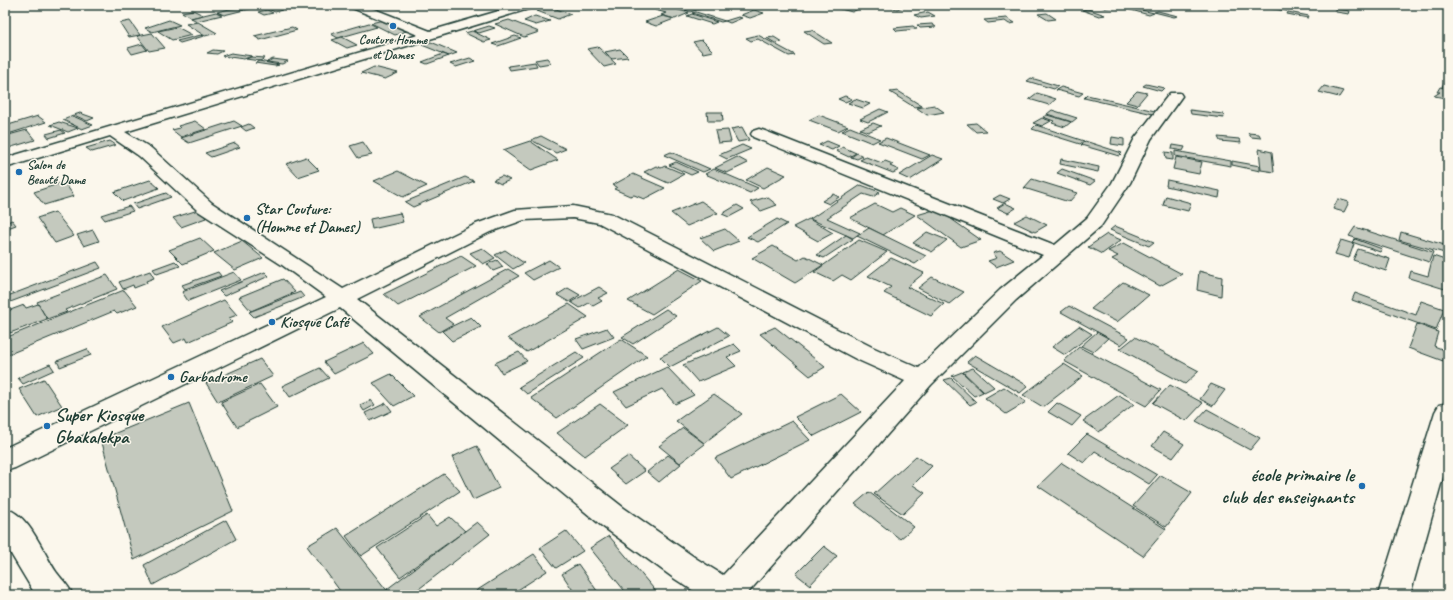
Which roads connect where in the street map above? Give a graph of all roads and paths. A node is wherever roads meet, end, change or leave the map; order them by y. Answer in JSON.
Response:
{"nodes":[{"id":1,"x":531,"y":5,"type":"edge"},
{"id":2,"x":1443,"y":5,"type":"edge"},
{"id":3,"x":359,"y":6,"type":"edge"},
{"id":4,"x":1448,"y":6,"type":"edge"},
{"id":5,"x":431,"y":36,"type":"junction"},
{"id":6,"x":1175,"y":96,"type":"dead end"},
{"id":7,"x":113,"y":131,"type":"junction"},
{"id":8,"x":759,"y":134,"type":"dead end"},
{"id":9,"x":5,"y":163,"type":"edge"},
{"id":10,"x":1057,"y":253,"type":"junction"},
{"id":11,"x":342,"y":298,"type":"junction"},
{"id":12,"x":922,"y":379,"type":"junction"},
{"id":13,"x":1448,"y":412,"type":"edge"},
{"id":14,"x":1442,"y":457,"type":"edge"},
{"id":15,"x":5,"y":460,"type":"edge"},
{"id":16,"x":5,"y":520,"type":"edge"},
{"id":17,"x":727,"y":594,"type":"edge"},
{"id":18,"x":57,"y":595,"type":"edge"},
{"id":19,"x":1394,"y":595,"type":"edge"}],
"edges":[{"from":1,"to":5,"type":"street"},
{"from":2,"to":4,"type":"street"},
{"from":3,"to":5,"type":"street"},
{"from":5,"to":7,"type":"street"},
{"from":6,"to":10,"type":"street"},
{"from":7,"to":9,"type":"street"},
{"from":7,"to":11,"type":"street"},
{"from":8,"to":10,"type":"street"},
{"from":10,"to":12,"type":"street"},
{"from":11,"to":12,"type":"street"},
{"from":11,"to":15,"type":"street"},
{"from":11,"to":17,"type":"street"},
{"from":12,"to":17,"type":"street"},
{"from":13,"to":14,"type":"street"},
{"from":14,"to":19,"type":"street"},
{"from":16,"to":18,"type":"street"}]}
